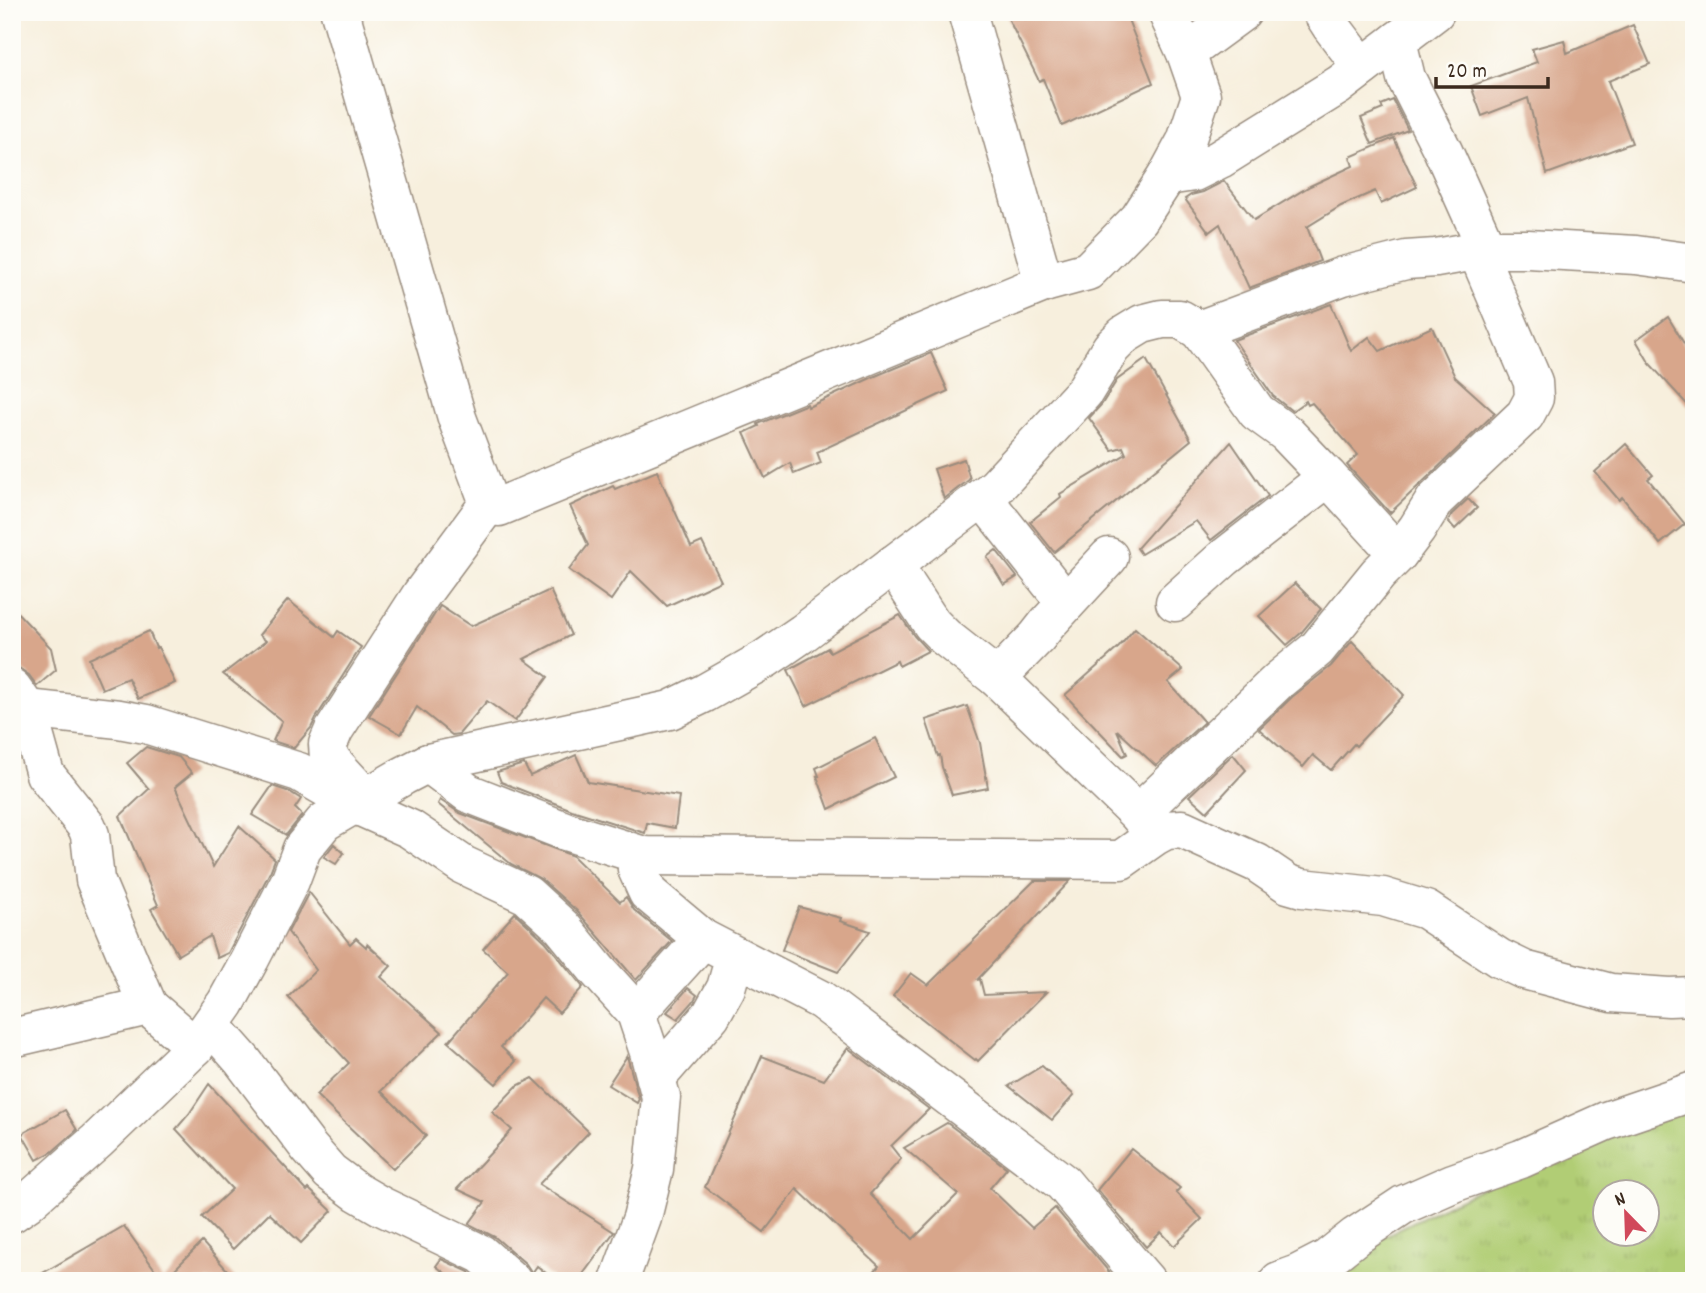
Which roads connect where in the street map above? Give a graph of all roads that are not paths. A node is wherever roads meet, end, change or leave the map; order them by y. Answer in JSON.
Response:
{"nodes":[{"id":1,"x":340,"y":12,"type":"edge"},
{"id":2,"x":967,"y":12,"type":"edge"},
{"id":3,"x":1167,"y":12,"type":"edge"},
{"id":4,"x":1242,"y":12,"type":"edge"},
{"id":5,"x":1322,"y":12,"type":"edge"},
{"id":6,"x":1435,"y":12,"type":"edge"},
{"id":7,"x":1397,"y":41,"type":"junction"},
{"id":8,"x":1186,"y":53,"type":"junction"},
{"id":9,"x":1362,"y":67,"type":"junction"},
{"id":10,"x":1167,"y":176,"type":"junction"},
{"id":11,"x":1482,"y":250,"type":"junction"},
{"id":12,"x":1694,"y":263,"type":"edge"},
{"id":13,"x":1044,"y":283,"type":"junction"},
{"id":14,"x":1199,"y":330,"type":"junction"},
{"id":15,"x":1328,"y":477,"type":"junction"},
{"id":16,"x":982,"y":497,"type":"junction"},
{"id":17,"x":489,"y":503,"type":"junction"},
{"id":18,"x":1398,"y":554,"type":"junction"},
{"id":19,"x":1110,"y":557,"type":"dead end"},
{"id":20,"x":894,"y":564,"type":"junction"},
{"id":21,"x":1175,"y":602,"type":"dead end"},
{"id":22,"x":1066,"y":603,"type":"junction"},
{"id":23,"x":997,"y":677,"type":"junction"},
{"id":24,"x":20,"y":699,"type":"edge"},
{"id":25,"x":428,"y":763,"type":"junction"},
{"id":26,"x":360,"y":800,"type":"junction"},
{"id":27,"x":1146,"y":825,"type":"junction"},
{"id":28,"x":644,"y":856,"type":"junction"},
{"id":29,"x":719,"y":948,"type":"junction"},
{"id":30,"x":1694,"y":996,"type":"edge"},
{"id":31,"x":148,"y":1006,"type":"junction"},
{"id":32,"x":636,"y":1013,"type":"junction"},
{"id":33,"x":203,"y":1036,"type":"junction"},
{"id":34,"x":12,"y":1038,"type":"edge"},
{"id":35,"x":656,"y":1079,"type":"junction"},
{"id":36,"x":1694,"y":1091,"type":"edge"},
{"id":37,"x":12,"y":1213,"type":"edge"},
{"id":38,"x":512,"y":1281,"type":"edge"},
{"id":39,"x":619,"y":1281,"type":"edge"},
{"id":40,"x":1146,"y":1281,"type":"edge"},
{"id":41,"x":1279,"y":1281,"type":"edge"}],
"edges":[{"from":1,"to":17,"type":"street"},
{"from":2,"to":13,"type":"street"},
{"from":3,"to":8,"type":"street"},
{"from":4,"to":8,"type":"street"},
{"from":5,"to":9,"type":"street"},
{"from":6,"to":7,"type":"street"},
{"from":7,"to":9,"type":"street"},
{"from":7,"to":11,"type":"street"},
{"from":8,"to":10,"type":"street"},
{"from":9,"to":10,"type":"street"},
{"from":10,"to":13,"type":"street"},
{"from":11,"to":12,"type":"street"},
{"from":11,"to":14,"type":"street"},
{"from":11,"to":18,"type":"street"},
{"from":13,"to":17,"type":"street"},
{"from":14,"to":15,"type":"street"},
{"from":14,"to":16,"type":"street"},
{"from":15,"to":18,"type":"street"},
{"from":15,"to":21,"type":"street"},
{"from":16,"to":20,"type":"street"},
{"from":16,"to":22,"type":"street"},
{"from":17,"to":26,"type":"street"},
{"from":18,"to":27,"type":"street"},
{"from":19,"to":22,"type":"street"},
{"from":20,"to":23,"type":"street"},
{"from":20,"to":25,"type":"street"},
{"from":22,"to":23,"type":"street"},
{"from":23,"to":27,"type":"street"},
{"from":24,"to":26,"type":"street"},
{"from":24,"to":31,"type":"street"},
{"from":25,"to":26,"type":"street"},
{"from":25,"to":28,"type":"street"},
{"from":26,"to":32,"type":"street"},
{"from":26,"to":33,"type":"street"},
{"from":27,"to":28,"type":"street"},
{"from":27,"to":30,"type":"street"},
{"from":28,"to":29,"type":"street"},
{"from":29,"to":32,"type":"street"},
{"from":29,"to":35,"type":"street"},
{"from":29,"to":40,"type":"street"},
{"from":31,"to":33,"type":"street"},
{"from":31,"to":34,"type":"street"},
{"from":32,"to":35,"type":"street"},
{"from":33,"to":37,"type":"street"},
{"from":33,"to":38,"type":"street"},
{"from":35,"to":39,"type":"street"},
{"from":36,"to":41,"type":"street"}]}
